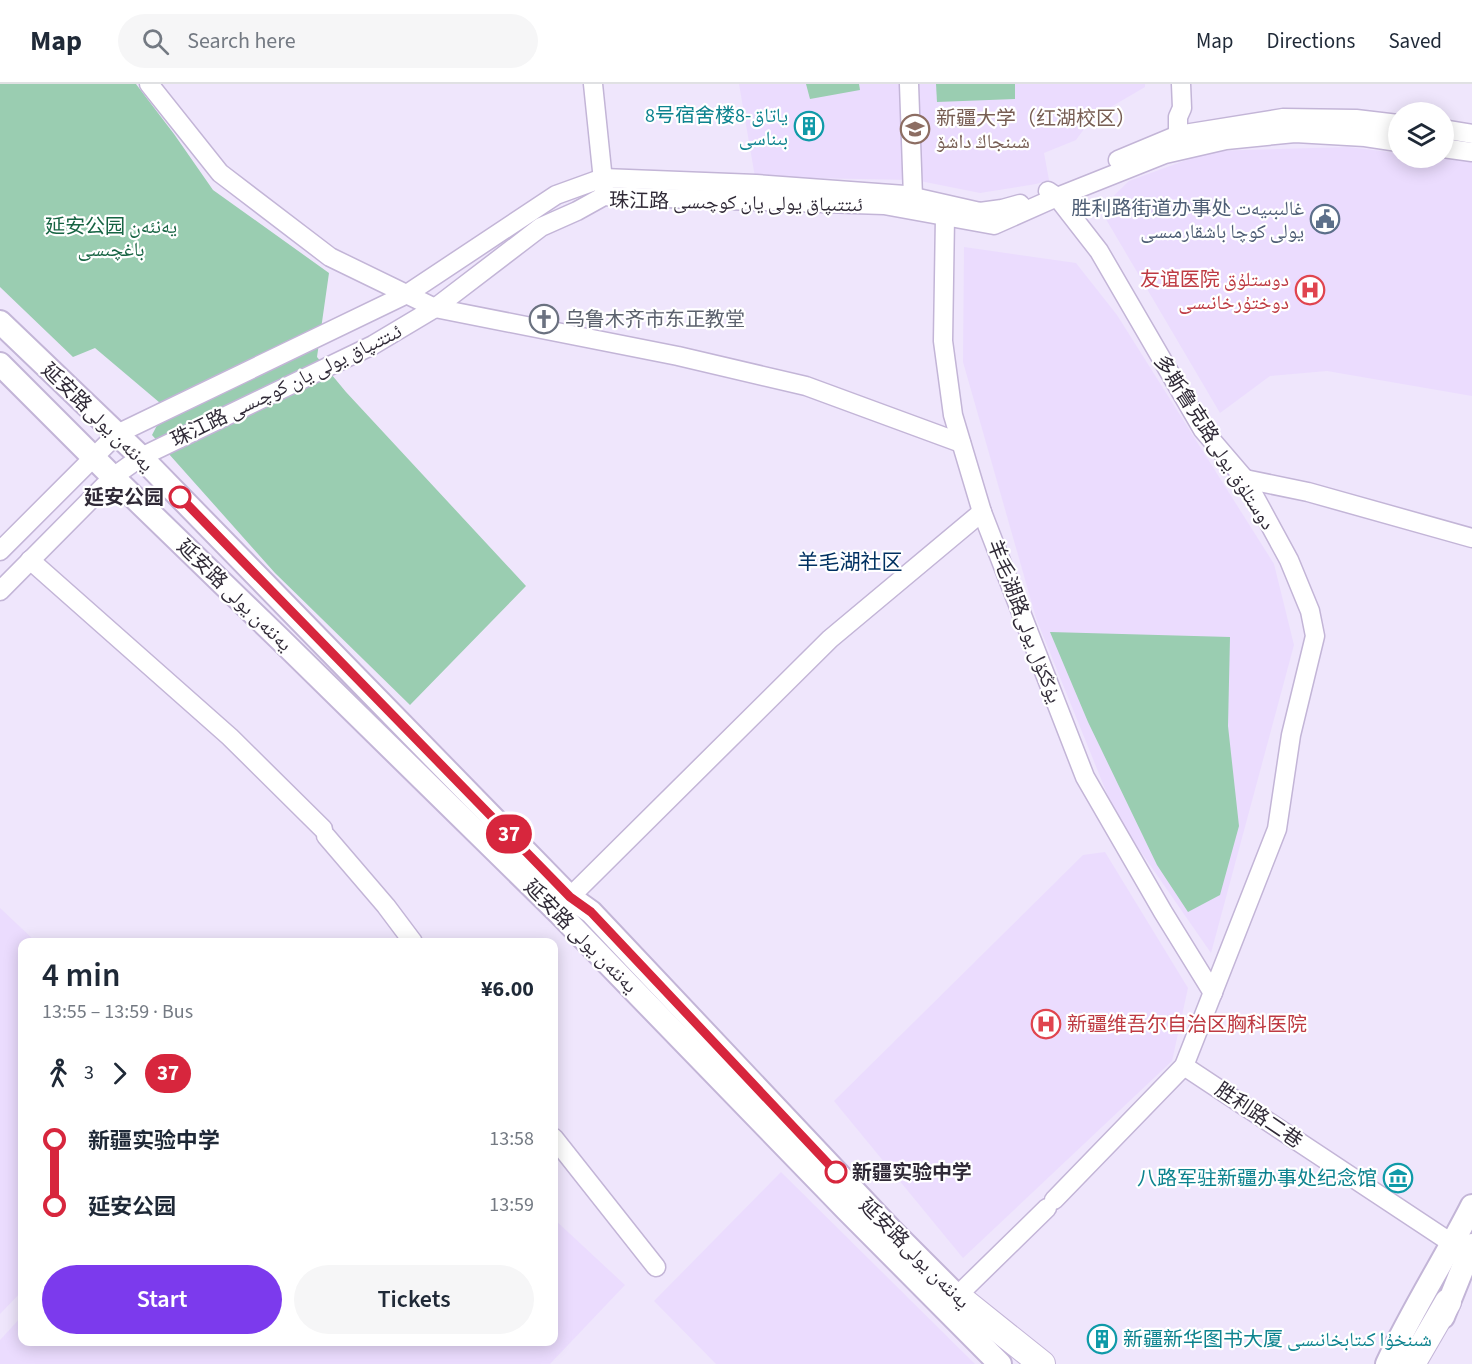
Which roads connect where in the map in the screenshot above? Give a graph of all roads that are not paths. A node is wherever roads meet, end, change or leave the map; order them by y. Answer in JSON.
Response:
{"nodes":[{"id":1,"x":149,"y":84,"type":"edge"},
{"id":2,"x":593,"y":84,"type":"edge"},
{"id":3,"x":909,"y":84,"type":"edge"},
{"id":4,"x":1181,"y":84,"type":"edge"},
{"id":5,"x":1388,"y":123,"type":"edge"},
{"id":6,"x":1454,"y":131,"type":"edge"},
{"id":7,"x":1472,"y":134,"type":"edge"},
{"id":8,"x":1178,"y":136,"type":"junction"},
{"id":9,"x":1388,"y":140,"type":"edge"},
{"id":10,"x":1454,"y":150,"type":"edge"},
{"id":11,"x":1472,"y":152,"type":"edge"},
{"id":12,"x":604,"y":187,"type":"junction"},
{"id":13,"x":1051,"y":194,"type":"junction"},
{"id":14,"x":913,"y":196,"type":"junction"},
{"id":15,"x":945,"y":217,"type":"junction"},
{"id":16,"x":406,"y":294,"type":"junction"},
{"id":17,"x":435,"y":308,"type":"junction"},
{"id":18,"x":0,"y":322,"type":"edge"},
{"id":19,"x":0,"y":364,"type":"edge"},
{"id":20,"x":117,"y":434,"type":"junction"},
{"id":21,"x":961,"y":443,"type":"junction"},
{"id":22,"x":93,"y":457,"type":"junction"},
{"id":23,"x":141,"y":457,"type":"junction"},
{"id":24,"x":113,"y":477,"type":"junction"},
{"id":25,"x":1245,"y":479,"type":"junction"},
{"id":26,"x":982,"y":512,"type":"junction"},
{"id":27,"x":1472,"y":538,"type":"edge"},
{"id":28,"x":0,"y":551,"type":"edge"},
{"id":29,"x":30,"y":560,"type":"junction"},
{"id":30,"x":0,"y":591,"type":"edge"},
{"id":31,"x":570,"y":897,"type":"junction"},
{"id":32,"x":410,"y":938,"type":"edge"},
{"id":33,"x":1213,"y":993,"type":"junction"},
{"id":34,"x":1184,"y":1066,"type":"junction"},
{"id":35,"x":558,"y":1143,"type":"edge"},
{"id":36,"x":1472,"y":1206,"type":"edge"},
{"id":37,"x":1462,"y":1244,"type":"edge"},
{"id":38,"x":656,"y":1267,"type":"dead end"},
{"id":39,"x":957,"y":1296,"type":"junction"},
{"id":40,"x":1448,"y":1302,"type":"joint"},
{"id":41,"x":1417,"y":1363,"type":"edge"},
{"id":42,"x":1000,"y":1364,"type":"edge"},
{"id":43,"x":1023,"y":1364,"type":"edge"},
{"id":44,"x":1042,"y":1364,"type":"edge"},
{"id":45,"x":1387,"y":1364,"type":"edge"}],
"edges":[{"from":1,"to":16,"type":"street"},
{"from":2,"to":12,"type":"street"},
{"from":3,"to":14,"type":"street"},
{"from":4,"to":8,"type":"street"},
{"from":5,"to":8,"type":"street","name":"珠江路 ئىتتىپاق يولى يان كوچىسى"},
{"from":6,"to":7,"type":"street"},
{"from":8,"to":13,"type":"street","name":"珠江路 ئىتتىپاق يولى يان كوچىسى"},
{"from":9,"to":13,"type":"street","name":"珠江路 ئىتتىپاق يولى يان كوچىسى"},
{"from":10,"to":11,"type":"street"},
{"from":12,"to":14,"type":"street","name":"珠江路 ئىتتىپاق يولى يان كوچىسى"},
{"from":12,"to":15,"type":"street","name":"珠江路 ئىتتىپاق يولى يان كوچىسى"},
{"from":12,"to":16,"type":"street","name":"珠江路 ئىتتىپاق يولى يان كوچىسى"},
{"from":12,"to":17,"type":"street","name":"珠江路 ئىتتىپاق يولى يان كوچىسى"},
{"from":13,"to":14,"type":"street","name":"珠江路 ئىتتىپاق يولى يان كوچىسى"},
{"from":13,"to":15,"type":"street","name":"珠江路 ئىتتىپاق يولى يان كوچىسى"},
{"from":13,"to":25,"type":"street","name":"多斯鲁克路دوستلۇق يولى"},
{"from":15,"to":21,"type":"street","name":"羊毛湖路يۇڭكۆل يولى"},
{"from":16,"to":17,"type":"street"},
{"from":16,"to":20,"type":"street","name":"珠江路 ئىتتىپاق يولى يان كوچىسى"},
{"from":17,"to":21,"type":"street"},
{"from":17,"to":23,"type":"street","name":"珠江路 ئىتتىپاق يولى يان كوچىسى"},
{"from":18,"to":20,"type":"main road","name":"延安路يەنئەن يولى"},
{"from":19,"to":22,"type":"main road","name":"延安路 يەنئەن يولى"},
{"from":20,"to":22,"type":"street","name":"珠江路 ئىتتىپاق يولى يان كوچىسى"},
{"from":20,"to":23,"type":"main road","name":"延安路يەنئەن يولى"},
{"from":21,"to":26,"type":"street","name":"羊毛湖路يۇڭكۆل يولى"},
{"from":22,"to":24,"type":"main road","name":"延安路 يەنئەن يولى"},
{"from":22,"to":28,"type":"street","name":"珠江路 ئىتتىپاق يولى يان كوچىسى"},
{"from":23,"to":24,"type":"street","name":"珠江路 ئىتتىپاق يولى يان كوچىسى"},
{"from":23,"to":31,"type":"main road","name":"延安路يەنئەن يولى"},
{"from":24,"to":29,"type":"street","name":"珠江路 ئىتتىپاق يولى يان كوچىسى"},
{"from":24,"to":42,"type":"main road","name":"延安路 يەنئەن يولى"},
{"from":25,"to":27,"type":"street"},
{"from":25,"to":33,"type":"street","name":"多斯鲁克路دوستلۇق يولى"},
{"from":26,"to":31,"type":"street"},
{"from":26,"to":33,"type":"street","name":"羊毛湖路يۇڭكۆل يولى"},
{"from":29,"to":30,"type":"street","name":"珠江路 ئىتتىپاق يولى يان كوچىسى"},
{"from":29,"to":32,"type":"street"},
{"from":31,"to":39,"type":"main road","name":"延安路يەنئەن يولى"},
{"from":33,"to":34,"type":"street","name":"多斯鲁克路دوستلۇق يولى"},
{"from":34,"to":37,"type":"street","name":"胜利路二巷"},
{"from":34,"to":39,"type":"street"},
{"from":35,"to":38,"type":"street"},
{"from":36,"to":37,"type":"main road"},
{"from":37,"to":40,"type":"main road"},
{"from":37,"to":45,"type":"main road"},
{"from":39,"to":43,"type":"main road","name":"延安路يەنئەن يولى"},
{"from":39,"to":44,"type":"highway"},
{"from":40,"to":41,"type":"highway"}]}
